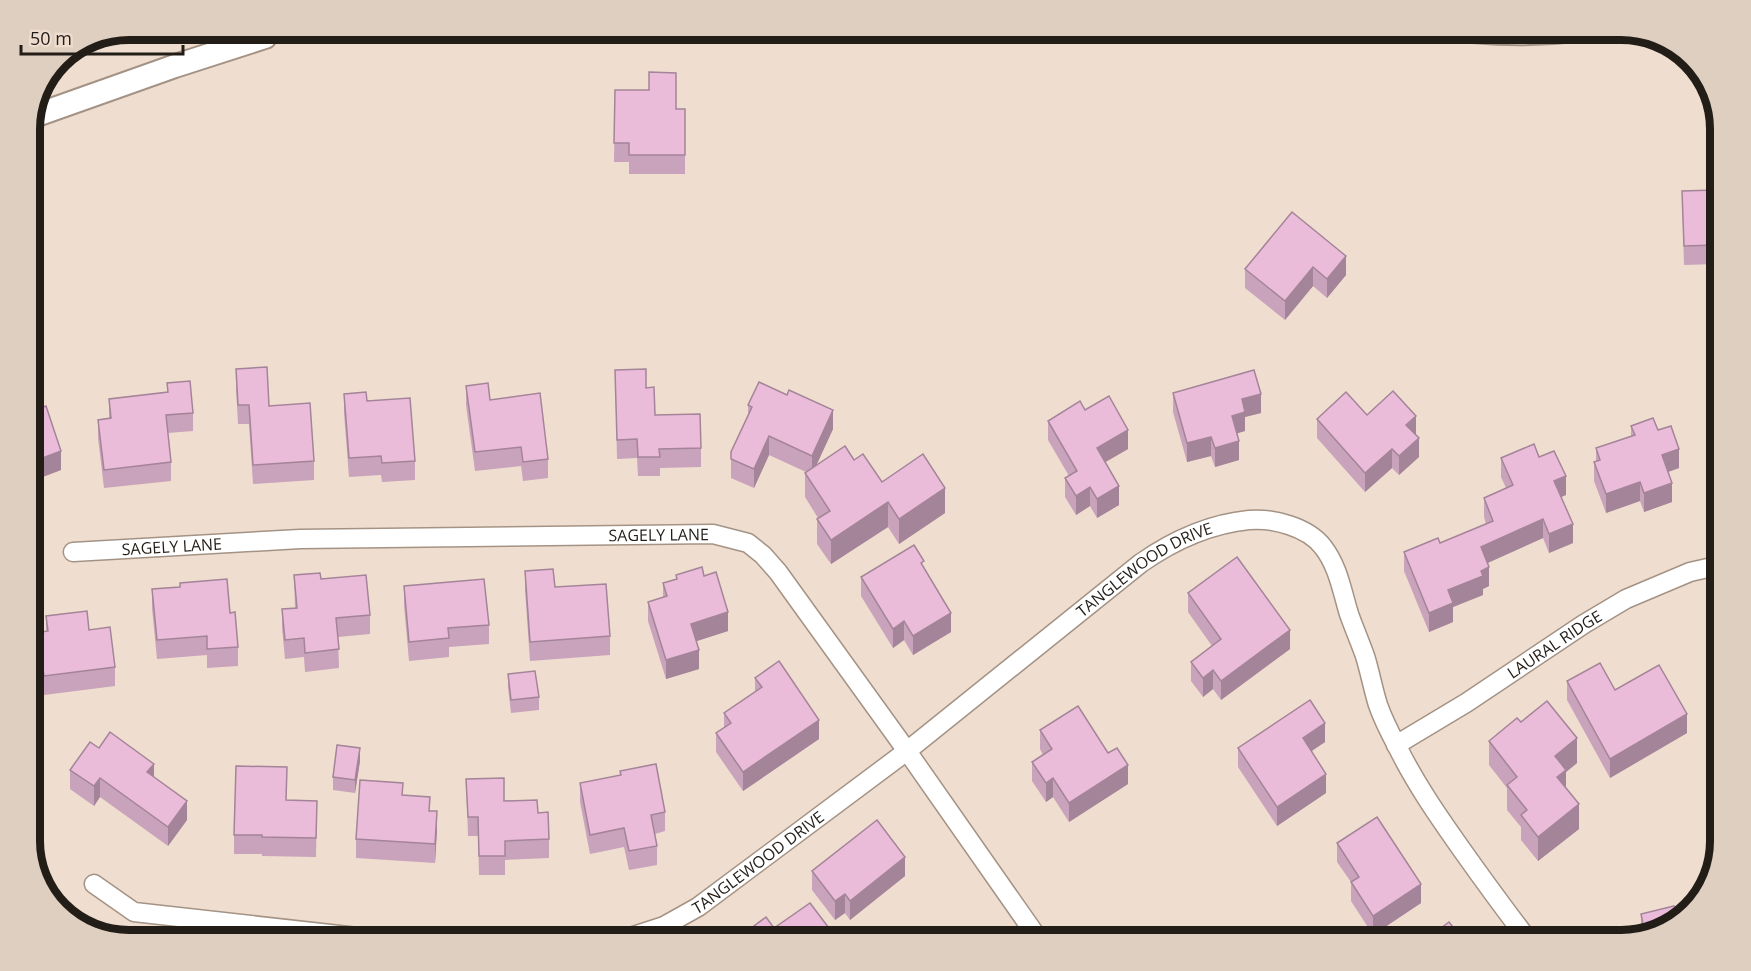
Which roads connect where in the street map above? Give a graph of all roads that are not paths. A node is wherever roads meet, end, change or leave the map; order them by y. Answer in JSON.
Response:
{"nodes":[{"id":1,"x":256,"y":40,"type":"edge"},
{"id":2,"x":43,"y":113,"type":"edge"},
{"id":3,"x":74,"y":552,"type":"dead end"},
{"id":4,"x":1710,"y":568,"type":"edge"},
{"id":5,"x":1396,"y":746,"type":"junction"},
{"id":6,"x":907,"y":751,"type":"junction"},
{"id":7,"x":94,"y":884,"type":"dead end"},
{"id":8,"x":295,"y":930,"type":"edge"},
{"id":9,"x":652,"y":930,"type":"edge"},
{"id":10,"x":1032,"y":930,"type":"edge"},
{"id":11,"x":1520,"y":930,"type":"edge"}],
"edges":[{"from":1,"to":2,"type":"street"},
{"from":3,"to":6,"type":"street","name":"SAGELY LANE"},
{"from":4,"to":5,"type":"street","name":"LAURAL RIDGE"},
{"from":5,"to":6,"type":"street","name":"TANGLEWOOD DRIVE"},
{"from":5,"to":11,"type":"street","name":"TANGLEWOOD DRIVE"},
{"from":6,"to":9,"type":"street","name":"TANGLEWOOD DRIVE"},
{"from":6,"to":10,"type":"street","name":"SAGELY LANE"},
{"from":7,"to":8,"type":"street"}]}
